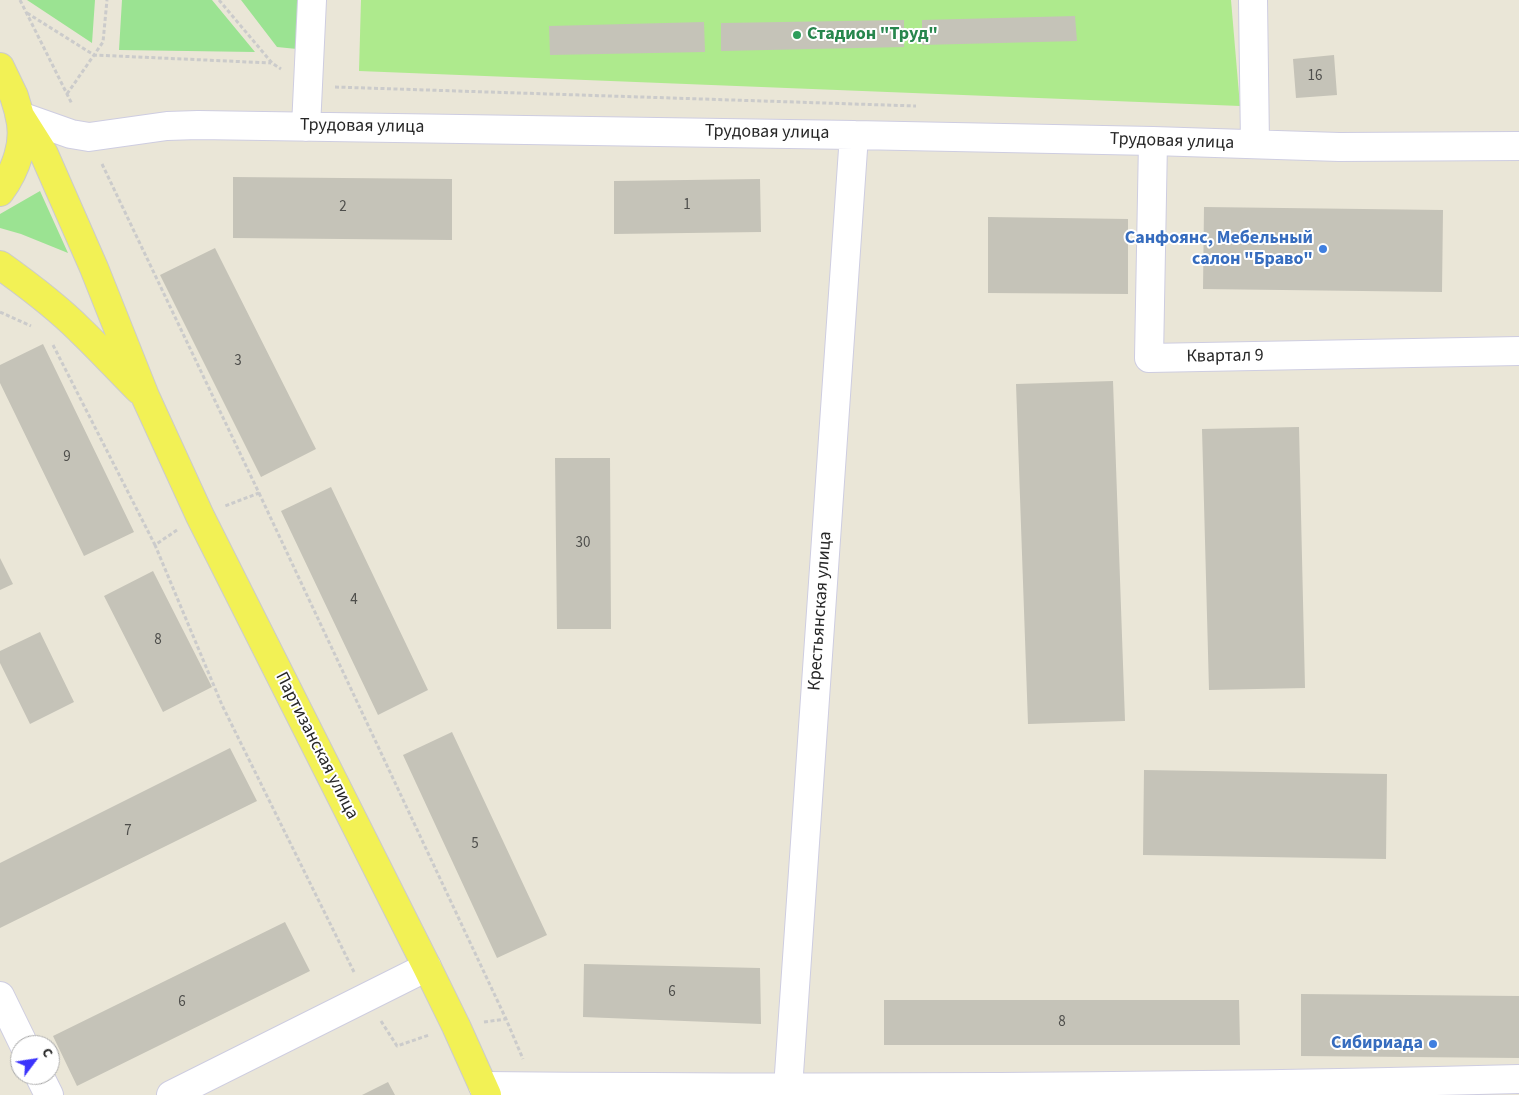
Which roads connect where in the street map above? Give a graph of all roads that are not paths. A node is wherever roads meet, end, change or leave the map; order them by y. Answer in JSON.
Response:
{"nodes":[{"id":1,"x":312,"y":0,"type":"edge"},
{"id":2,"x":1253,"y":0,"type":"edge"},
{"id":3,"x":0,"y":67,"type":"edge"},
{"id":4,"x":0,"y":89,"type":"edge"},
{"id":5,"x":20,"y":116,"type":"junction"},
{"id":6,"x":306,"y":127,"type":"junction"},
{"id":7,"x":854,"y":135,"type":"junction"},
{"id":8,"x":1153,"y":141,"type":"junction"},
{"id":9,"x":1255,"y":144,"type":"junction"},
{"id":10,"x":1519,"y":146,"type":"edge"},
{"id":11,"x":0,"y":192,"type":"edge"},
{"id":12,"x":0,"y":265,"type":"edge"},
{"id":13,"x":1519,"y":351,"type":"edge"},
{"id":14,"x":146,"y":396,"type":"junction"},
{"id":15,"x":427,"y":967,"type":"junction"},
{"id":16,"x":0,"y":996,"type":"edge"},
{"id":17,"x":19,"y":1035,"type":"edge"},
{"id":18,"x":1519,"y":1080,"type":"edge"},
{"id":19,"x":788,"y":1088,"type":"junction"},
{"id":20,"x":485,"y":1090,"type":"edge"},
{"id":21,"x":1315,"y":1090,"type":"edge"},
{"id":22,"x":171,"y":1095,"type":"edge"}],
"edges":[{"from":1,"to":6,"type":"street"},
{"from":2,"to":9,"type":"street"},
{"from":3,"to":5,"type":"main road"},
{"from":4,"to":5,"type":"main road"},
{"from":5,"to":6,"type":"street","name":"Трудовая улица"},
{"from":5,"to":11,"type":"main road"},
{"from":5,"to":14,"type":"main road","name":"Партизанская улица"},
{"from":6,"to":7,"type":"street","name":"Трудовая улица"},
{"from":7,"to":8,"type":"street","name":"Трудовая улица"},
{"from":7,"to":19,"type":"street","name":"Крестьянская улица"},
{"from":8,"to":9,"type":"street","name":"Трудовая улица"},
{"from":8,"to":13,"type":"street","name":"Квартал 9"},
{"from":9,"to":10,"type":"street","name":"Трудовая улица"},
{"from":12,"to":14,"type":"main road"},
{"from":14,"to":15,"type":"main road","name":"Партизанская улица"},
{"from":15,"to":20,"type":"main road","name":"Партизанская улица"},
{"from":15,"to":22,"type":"street"},
{"from":16,"to":17,"type":"street"},
{"from":18,"to":21,"type":"street"},
{"from":19,"to":20,"type":"street"},
{"from":19,"to":21,"type":"street"}]}
